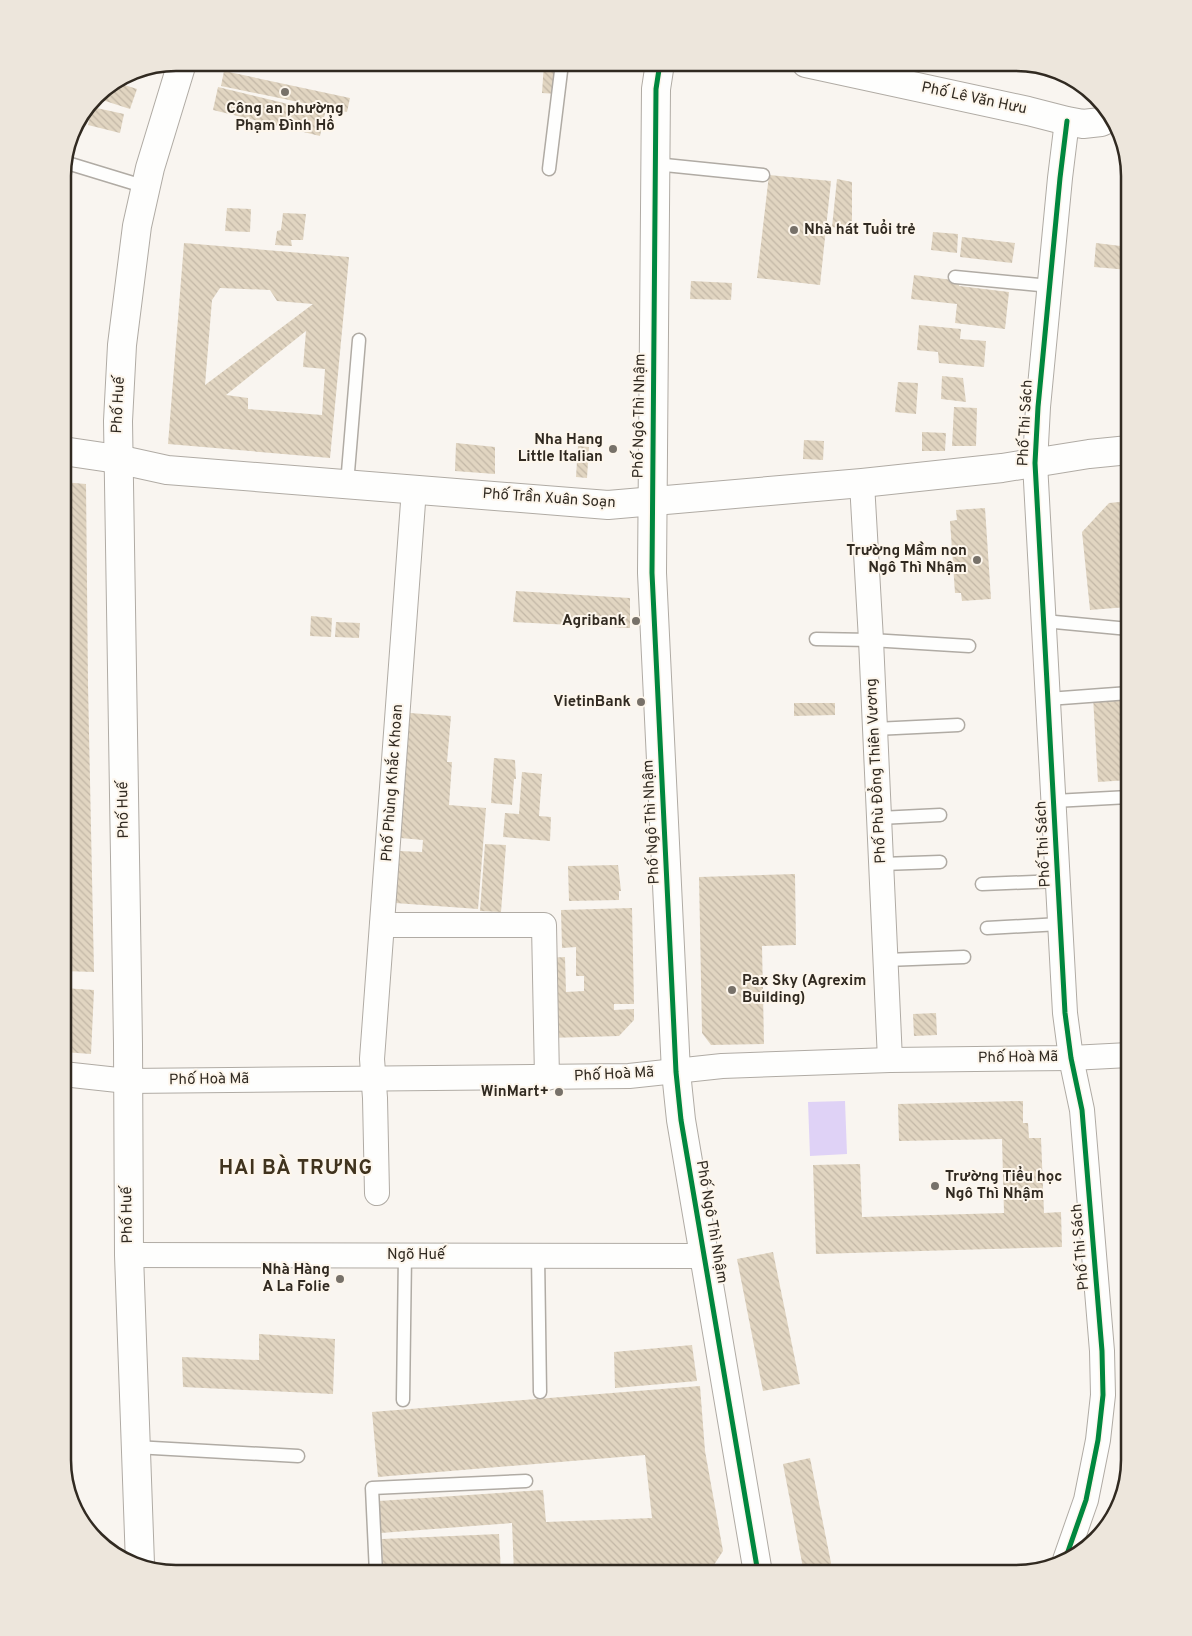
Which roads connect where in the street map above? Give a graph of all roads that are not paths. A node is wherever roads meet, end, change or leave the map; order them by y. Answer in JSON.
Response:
{"nodes":[{"id":1,"x":179,"y":71,"type":"edge"},
{"id":2,"x":561,"y":71,"type":"edge"},
{"id":3,"x":659,"y":71,"type":"edge"},
{"id":4,"x":843,"y":71,"type":"edge"},
{"id":5,"x":1105,"y":120,"type":"edge"},
{"id":6,"x":1067,"y":121,"type":"junction"},
{"id":7,"x":72,"y":164,"type":"edge"},
{"id":8,"x":656,"y":164,"type":"junction"},
{"id":9,"x":548,"y":169,"type":"dead end"},
{"id":10,"x":763,"y":175,"type":"dead end"},
{"id":11,"x":146,"y":187,"type":"junction"},
{"id":12,"x":955,"y":277,"type":"dead end"},
{"id":13,"x":1050,"y":286,"type":"junction"},
{"id":14,"x":359,"y":340,"type":"dead end"},
{"id":15,"x":1121,"y":451,"type":"edge"},
{"id":16,"x":71,"y":452,"type":"edge"},
{"id":17,"x":118,"y":459,"type":"junction"},
{"id":18,"x":1034,"y":463,"type":"junction"},
{"id":19,"x":862,"y":483,"type":"junction"},
{"id":20,"x":347,"y":484,"type":"junction"},
{"id":21,"x":414,"y":489,"type":"junction"},
{"id":22,"x":652,"y":502,"type":"junction"},
{"id":23,"x":1044,"y":621,"type":"junction"},
{"id":24,"x":1121,"y":628,"type":"edge"},
{"id":25,"x":816,"y":639,"type":"dead end"},
{"id":26,"x":871,"y":640,"type":"junction"},
{"id":27,"x":969,"y":646,"type":"dead end"},
{"id":28,"x":1121,"y":694,"type":"edge"},
{"id":29,"x":1048,"y":699,"type":"junction"},
{"id":30,"x":958,"y":725,"type":"dead end"},
{"id":31,"x":875,"y":729,"type":"junction"},
{"id":32,"x":1121,"y":797,"type":"edge"},
{"id":33,"x":1054,"y":801,"type":"junction"},
{"id":34,"x":940,"y":815,"type":"dead end"},
{"id":35,"x":879,"y":818,"type":"junction"},
{"id":36,"x":940,"y":862,"type":"dead end"},
{"id":37,"x":882,"y":864,"type":"junction"},
{"id":38,"x":1058,"y":881,"type":"junction"},
{"id":39,"x":982,"y":884,"type":"dead end"},
{"id":40,"x":1060,"y":924,"type":"junction"},
{"id":41,"x":382,"y":925,"type":"junction"},
{"id":42,"x":987,"y":928,"type":"dead end"},
{"id":43,"x":964,"y":957,"type":"dead end"},
{"id":44,"x":886,"y":960,"type":"junction"},
{"id":45,"x":1121,"y":1055,"type":"edge"},
{"id":46,"x":1072,"y":1058,"type":"junction"},
{"id":47,"x":890,"y":1060,"type":"junction"},
{"id":48,"x":676,"y":1072,"type":"junction"},
{"id":49,"x":71,"y":1075,"type":"edge"},
{"id":50,"x":374,"y":1078,"type":"junction"},
{"id":51,"x":547,"y":1078,"type":"junction"},
{"id":52,"x":127,"y":1081,"type":"junction"},
{"id":53,"x":376,"y":1194,"type":"dead end"},
{"id":54,"x":129,"y":1255,"type":"junction"},
{"id":55,"x":405,"y":1255,"type":"junction"},
{"id":56,"x":538,"y":1255,"type":"junction"},
{"id":57,"x":704,"y":1256,"type":"junction"},
{"id":58,"x":540,"y":1392,"type":"dead end"},
{"id":59,"x":403,"y":1400,"type":"dead end"},
{"id":60,"x":135,"y":1447,"type":"junction"},
{"id":61,"x":298,"y":1456,"type":"dead end"},
{"id":62,"x":526,"y":1481,"type":"dead end"},
{"id":63,"x":1069,"y":1550,"type":"edge"},
{"id":64,"x":140,"y":1558,"type":"edge"},
{"id":65,"x":376,"y":1565,"type":"edge"},
{"id":66,"x":757,"y":1565,"type":"edge"}],
"edges":[{"from":1,"to":11,"type":"street","name":"Phố Huế"},
{"from":2,"to":9,"type":"lane"},
{"from":3,"to":8,"type":"street","name":"Phố Ngô Thì Nhậm"},
{"from":4,"to":6,"type":"street","name":"Phố Lê Văn Hưu"},
{"from":5,"to":6,"type":"street","name":"Phố Lê Văn Hưu"},
{"from":6,"to":13,"type":"street","name":"Phố Thi Sách"},
{"from":7,"to":11,"type":"lane"},
{"from":8,"to":10,"type":"lane"},
{"from":8,"to":22,"type":"street","name":"Phố Ngô Thì Nhậm"},
{"from":11,"to":17,"type":"street","name":"Phố Huế"},
{"from":12,"to":13,"type":"lane"},
{"from":13,"to":18,"type":"street","name":"Phố Thi Sách"},
{"from":14,"to":20,"type":"lane"},
{"from":15,"to":18,"type":"street","name":"Phố Trần Xuân Soạn"},
{"from":16,"to":17,"type":"street","name":"Phố Trần Xuân Soạn"},
{"from":17,"to":20,"type":"street","name":"Phố Trần Xuân Soạn"},
{"from":17,"to":52,"type":"street","name":"Phố Huế"},
{"from":18,"to":19,"type":"street","name":"Phố Trần Xuân Soạn"},
{"from":18,"to":23,"type":"street","name":"Phố Thi Sách"},
{"from":19,"to":22,"type":"street","name":"Phố Trần Xuân Soạn"},
{"from":19,"to":26,"type":"street","name":"Phố Phù Đổng Thiên Vương"},
{"from":20,"to":21,"type":"street","name":"Phố Trần Xuân Soạn"},
{"from":21,"to":22,"type":"street","name":"Phố Trần Xuân Soạn"},
{"from":21,"to":41,"type":"street","name":"Phố Phùng Khắc Khoan"},
{"from":22,"to":48,"type":"street","name":"Phố Ngô Thì Nhậm"},
{"from":23,"to":24,"type":"lane"},
{"from":23,"to":29,"type":"street","name":"Phố Thi Sách"},
{"from":25,"to":26,"type":"lane"},
{"from":26,"to":27,"type":"lane"},
{"from":26,"to":31,"type":"street","name":"Phố Phù Đổng Thiên Vương"},
{"from":28,"to":29,"type":"lane"},
{"from":29,"to":33,"type":"street","name":"Phố Thi Sách"},
{"from":30,"to":31,"type":"lane"},
{"from":31,"to":35,"type":"street","name":"Phố Phù Đổng Thiên Vương"},
{"from":32,"to":33,"type":"lane"},
{"from":33,"to":38,"type":"street","name":"Phố Thi Sách"},
{"from":34,"to":35,"type":"lane"},
{"from":35,"to":37,"type":"street","name":"Phố Phù Đổng Thiên Vương"},
{"from":36,"to":37,"type":"lane"},
{"from":37,"to":44,"type":"street","name":"Phố Phù Đổng Thiên Vương"},
{"from":38,"to":39,"type":"lane"},
{"from":38,"to":40,"type":"street","name":"Phố Thi Sách"},
{"from":40,"to":42,"type":"lane"},
{"from":40,"to":46,"type":"street","name":"Phố Thi Sách"},
{"from":41,"to":50,"type":"street","name":"Phố Phùng Khắc Khoan"},
{"from":41,"to":51,"type":"street"},
{"from":43,"to":44,"type":"lane"},
{"from":44,"to":47,"type":"street","name":"Phố Phù Đổng Thiên Vương"},
{"from":45,"to":46,"type":"street","name":"Phố Hoà Mã"},
{"from":46,"to":47,"type":"street","name":"Phố Hoà Mã"},
{"from":46,"to":63,"type":"street","name":"Phố Thi Sách"},
{"from":47,"to":48,"type":"street","name":"Phố Hoà Mã"},
{"from":48,"to":51,"type":"street","name":"Phố Hoà Mã"},
{"from":48,"to":57,"type":"street","name":"Phố Ngô Thì Nhậm"},
{"from":49,"to":52,"type":"street","name":"Phố Hoà Mã"},
{"from":50,"to":51,"type":"street","name":"Phố Hoà Mã"},
{"from":50,"to":52,"type":"street","name":"Phố Hoà Mã"},
{"from":50,"to":53,"type":"street","name":"Phố Phùng Khắc Khoan"},
{"from":52,"to":54,"type":"street","name":"Phố Huế"},
{"from":54,"to":55,"type":"street","name":"Ngõ Huế"},
{"from":54,"to":60,"type":"street","name":"Phố Huế"},
{"from":55,"to":56,"type":"street","name":"Ngõ Huế"},
{"from":55,"to":59,"type":"lane"},
{"from":56,"to":57,"type":"street","name":"Ngõ Huế"},
{"from":56,"to":58,"type":"lane"},
{"from":57,"to":66,"type":"street","name":"Phố Ngô Thì Nhậm"},
{"from":60,"to":61,"type":"lane"},
{"from":60,"to":64,"type":"street","name":"Phố Huế"},
{"from":62,"to":65,"type":"lane"}]}
